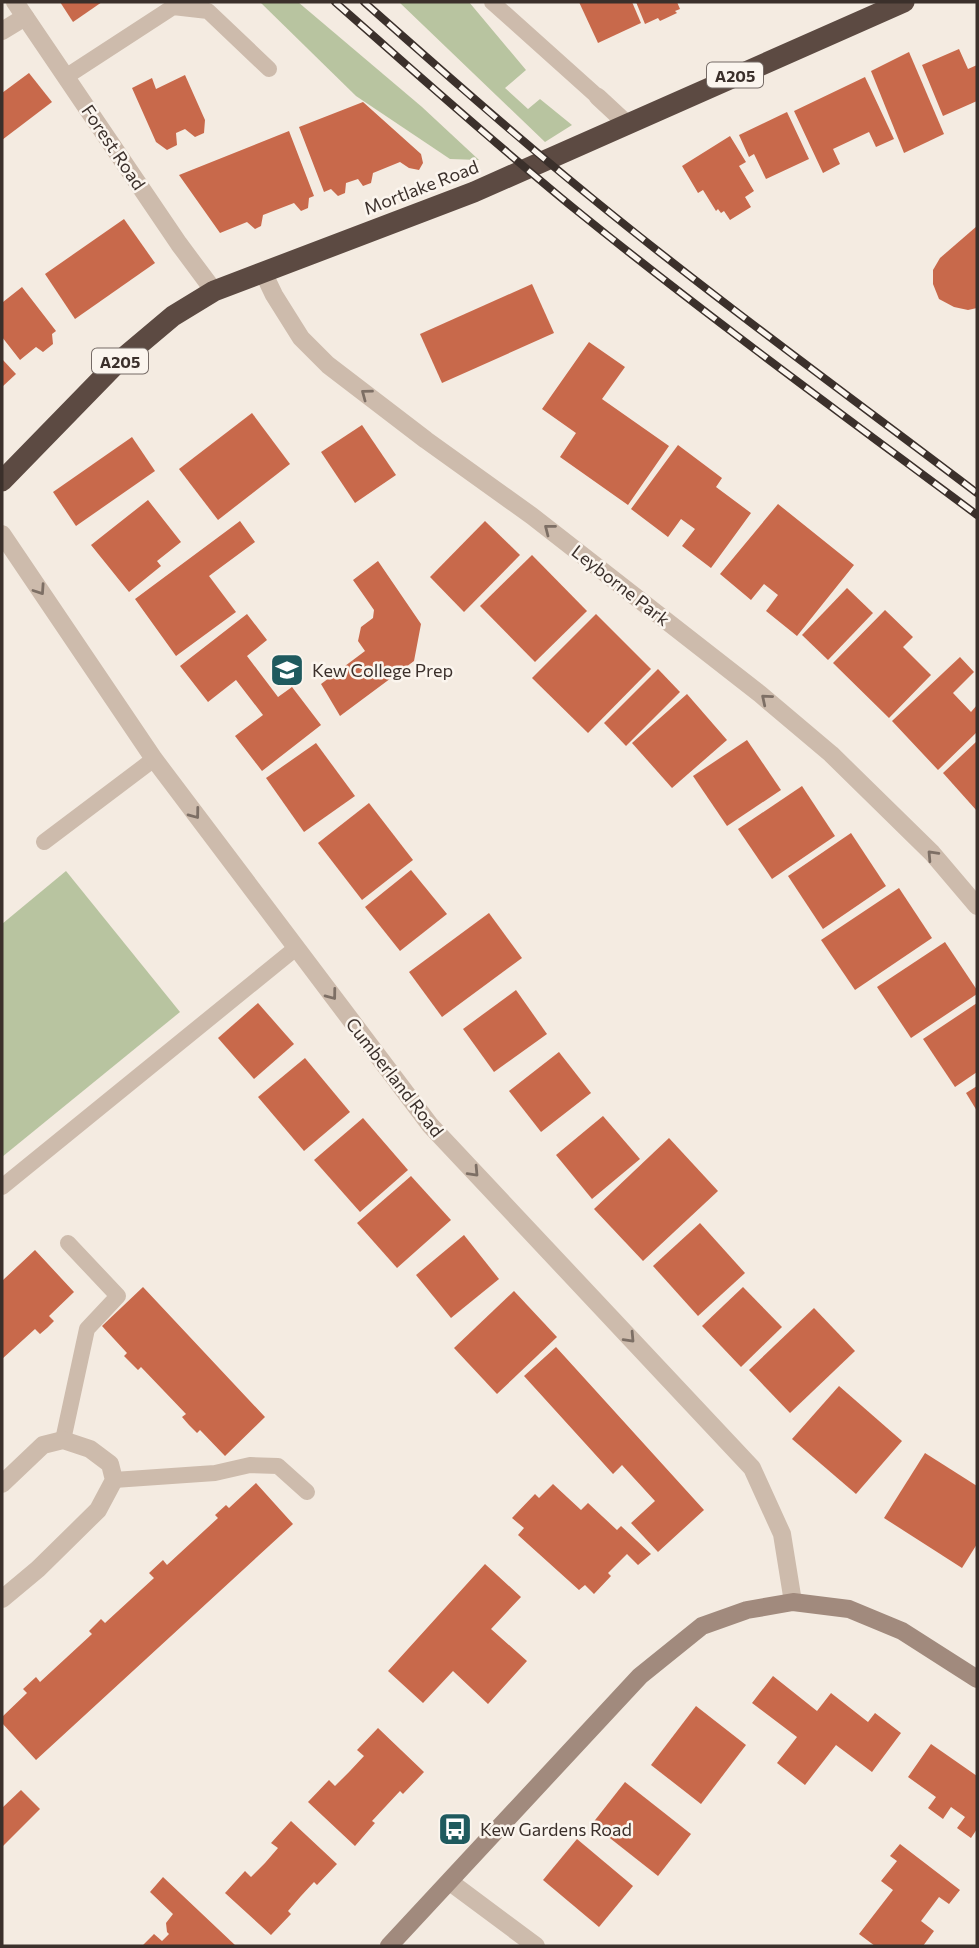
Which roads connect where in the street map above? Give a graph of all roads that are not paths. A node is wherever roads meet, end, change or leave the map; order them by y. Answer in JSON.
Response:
{"nodes":[{"id":1,"x":492,"y":2,"type":"edge"},
{"id":2,"x":904,"y":2,"type":"edge"},
{"id":3,"x":20,"y":10,"type":"edge"},
{"id":4,"x":2,"y":31,"type":"edge"},
{"id":5,"x":269,"y":69,"type":"dead end"},
{"id":6,"x":67,"y":76,"type":"junction"},
{"id":7,"x":598,"y":97,"type":"joint"},
{"id":8,"x":626,"y":123,"type":"junction"},
{"id":9,"x":263,"y":272,"type":"junction"},
{"id":10,"x":214,"y":291,"type":"junction"},
{"id":11,"x":2,"y":481,"type":"edge"},
{"id":12,"x":2,"y":534,"type":"edge"},
{"id":13,"x":154,"y":759,"type":"junction"},
{"id":14,"x":44,"y":842,"type":"dead end"},
{"id":15,"x":977,"y":906,"type":"edge"},
{"id":16,"x":296,"y":948,"type":"junction"},
{"id":17,"x":2,"y":1187,"type":"edge"},
{"id":18,"x":68,"y":1243,"type":"dead end"},
{"id":19,"x":64,"y":1440,"type":"junction"},
{"id":20,"x":114,"y":1480,"type":"junction"},
{"id":21,"x":2,"y":1484,"type":"edge"},
{"id":22,"x":307,"y":1492,"type":"dead end"},
{"id":23,"x":2,"y":1599,"type":"edge"},
{"id":24,"x":793,"y":1602,"type":"junction"},
{"id":25,"x":977,"y":1679,"type":"edge"},
{"id":26,"x":450,"y":1882,"type":"junction"},
{"id":27,"x":389,"y":1946,"type":"edge"},
{"id":28,"x":536,"y":1946,"type":"edge"}],
"edges":[{"from":1,"to":7,"type":"lane"},
{"from":2,"to":8,"type":"highway","name":"Mortlake Road","number":"A205"},
{"from":3,"to":4,"type":"street"},
{"from":3,"to":6,"type":"street","name":"Forest Road"},
{"from":5,"to":6,"type":"lane"},
{"from":6,"to":10,"type":"street","name":"Forest Road"},
{"from":7,"to":8,"type":"street"},
{"from":8,"to":9,"type":"highway","name":"Mortlake Road","number":"A205"},
{"from":9,"to":10,"type":"highway","name":"Mortlake Road","number":"A205"},
{"from":15,"to":9,"type":"street","name":"Leyborne Park","one_way":true},
{"from":10,"to":11,"type":"highway","name":"Mortlake Road","number":"A205"},
{"from":12,"to":13,"type":"street","name":"Cumberland Road","one_way":true},
{"from":13,"to":14,"type":"lane"},
{"from":13,"to":16,"type":"street","name":"Cumberland Road","one_way":true},
{"from":16,"to":17,"type":"lane"},
{"from":16,"to":24,"type":"street","name":"Cumberland Road","one_way":true},
{"from":18,"to":19,"type":"lane"},
{"from":19,"to":20,"type":"street"},
{"from":19,"to":21,"type":"street"},
{"from":20,"to":22,"type":"lane"},
{"from":20,"to":23,"type":"street"},
{"from":24,"to":25,"type":"main road"},
{"from":24,"to":26,"type":"main road"},
{"from":26,"to":27,"type":"main road"},
{"from":26,"to":28,"type":"street"}]}
